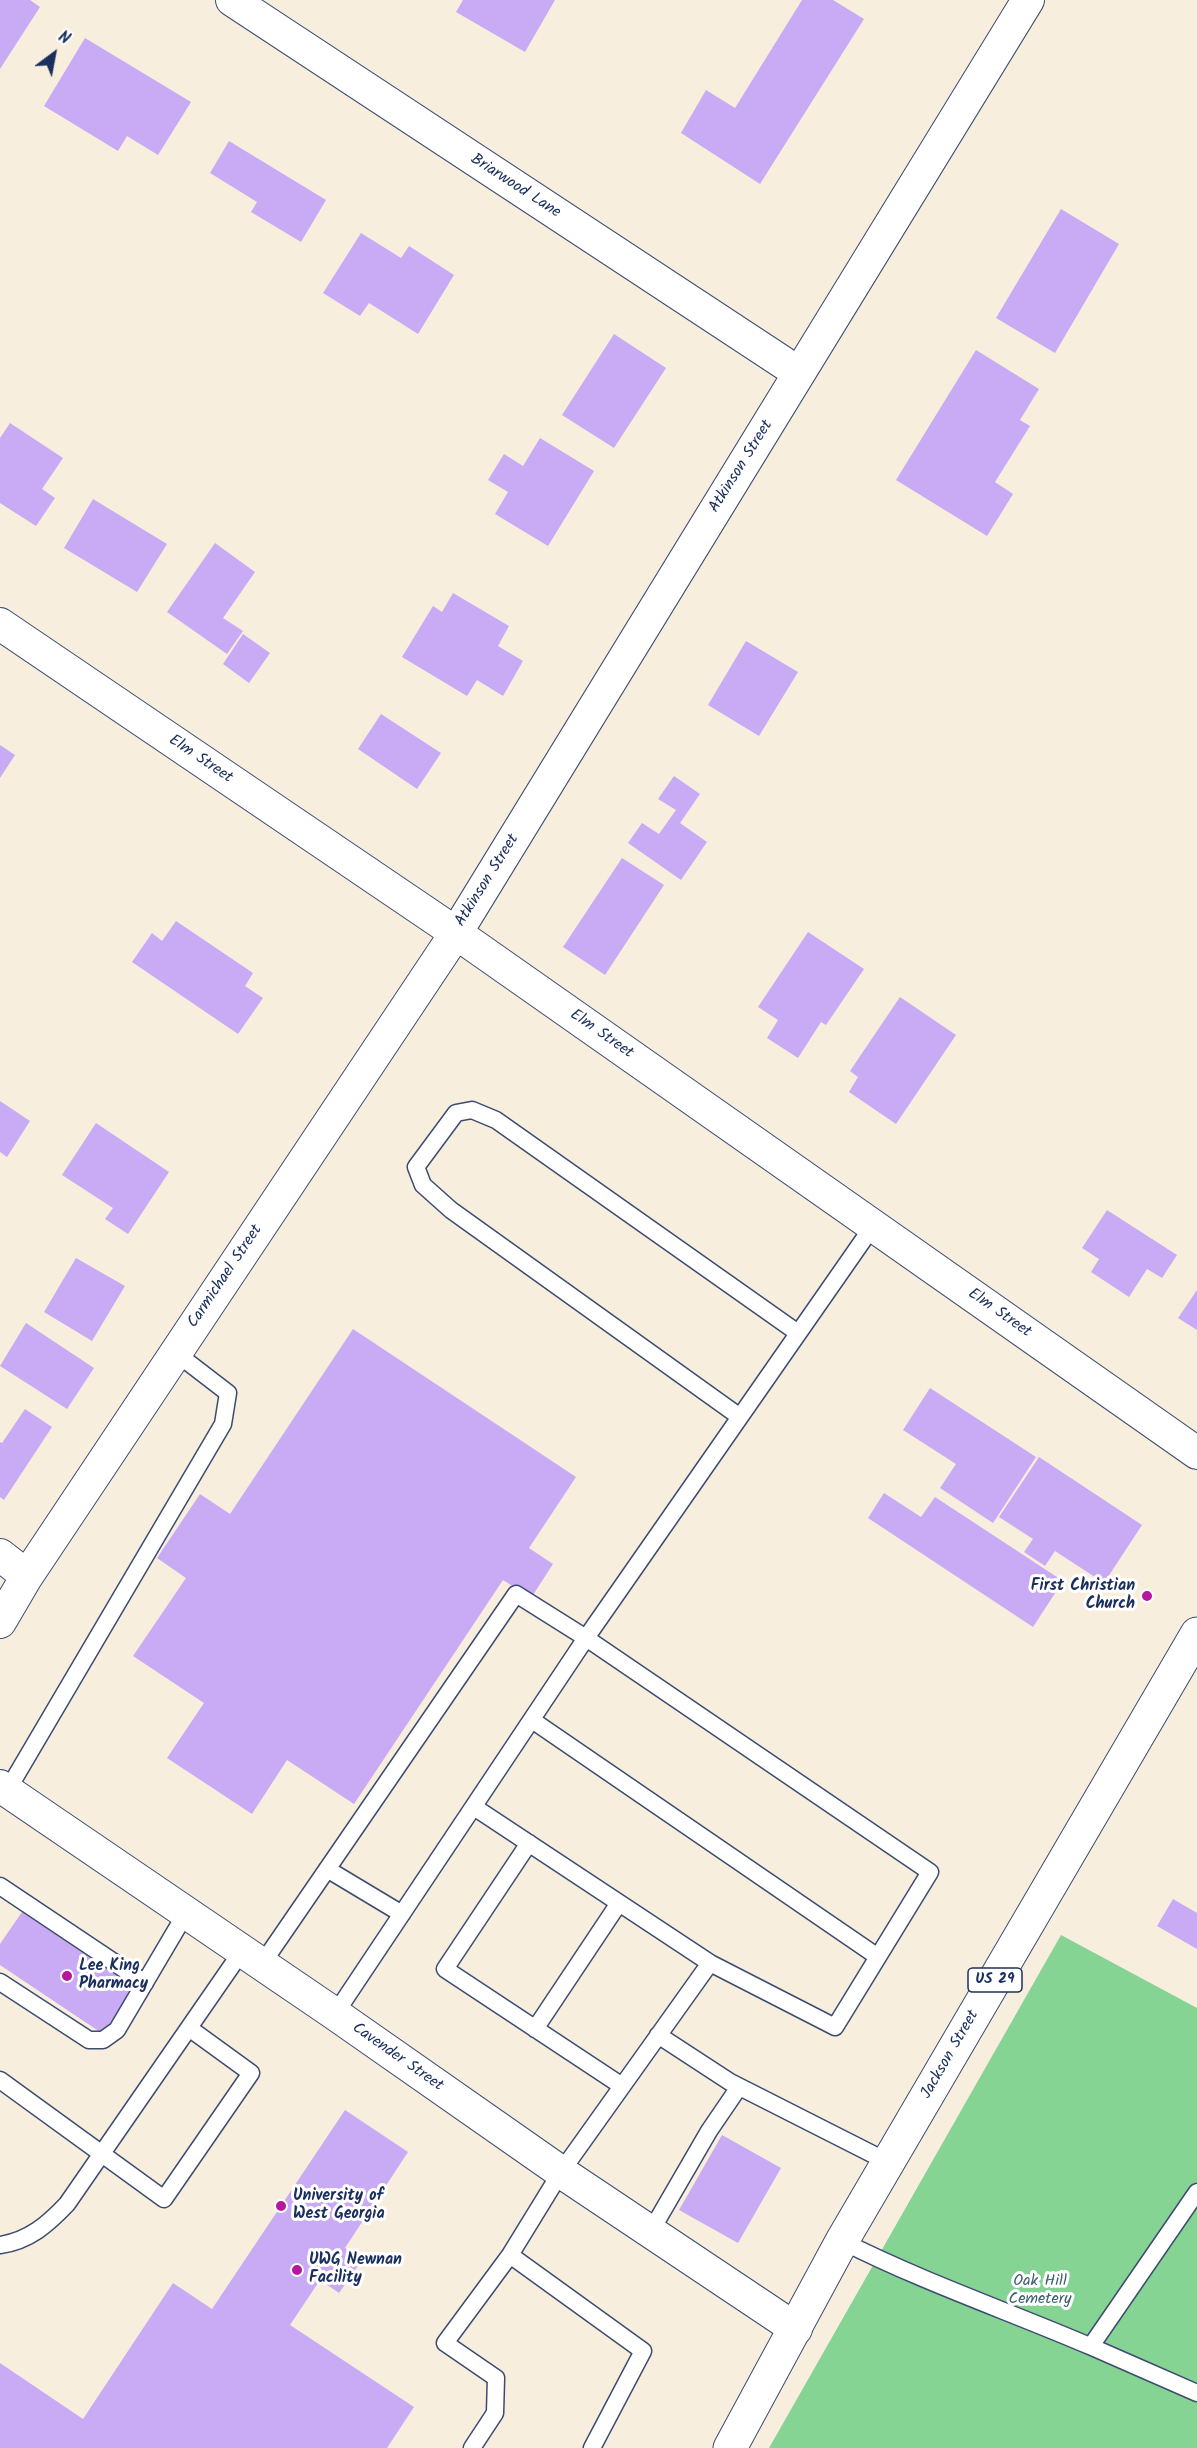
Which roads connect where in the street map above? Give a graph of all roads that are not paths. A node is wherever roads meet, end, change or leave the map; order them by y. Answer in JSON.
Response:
{"nodes":[{"id":1,"x":232,"y":0,"type":"edge"},
{"id":2,"x":1028,"y":0,"type":"edge"},
{"id":3,"x":799,"y":373,"type":"junction"},
{"id":4,"x":0,"y":624,"type":"edge"},
{"id":5,"x":456,"y":933,"type":"junction"},
{"id":6,"x":873,"y":1226,"type":"junction"},
{"id":7,"x":798,"y":1333,"type":"junction"},
{"id":8,"x":176,"y":1353,"type":"junction"},
{"id":9,"x":740,"y":1417,"type":"junction"},
{"id":10,"x":1197,"y":1453,"type":"edge"},
{"id":11,"x":0,"y":1555,"type":"edge"},
{"id":12,"x":27,"y":1576,"type":"junction"},
{"id":13,"x":0,"y":1622,"type":"edge"},
{"id":14,"x":1197,"y":1634,"type":"edge"},
{"id":15,"x":586,"y":1638,"type":"junction"},
{"id":16,"x":532,"y":1720,"type":"junction"},
{"id":17,"x":4,"y":1788,"type":"edge"},
{"id":18,"x":474,"y":1808,"type":"junction"},
{"id":19,"x":529,"y":1843,"type":"junction"},
{"id":20,"x":327,"y":1869,"type":"junction"},
{"id":21,"x":0,"y":1886,"type":"edge"},
{"id":22,"x":0,"y":1902,"type":"edge"},
{"id":23,"x":619,"y":1903,"type":"junction"},
{"id":24,"x":186,"y":1913,"type":"junction"},
{"id":25,"x":402,"y":1914,"type":"junction"},
{"id":26,"x":878,"y":1957,"type":"junction"},
{"id":27,"x":252,"y":1958,"type":"junction"},
{"id":28,"x":710,"y":1963,"type":"junction"},
{"id":29,"x":0,"y":1982,"type":"edge"},
{"id":30,"x":145,"y":1983,"type":"junction"},
{"id":31,"x":335,"y":2014,"type":"junction"},
{"id":32,"x":189,"y":2028,"type":"junction"},
{"id":33,"x":535,"y":2029,"type":"junction"},
{"id":34,"x":658,"y":2035,"type":"junction"},
{"id":35,"x":0,"y":2080,"type":"edge"},
{"id":36,"x":622,"y":2086,"type":"junction"},
{"id":37,"x":739,"y":2086,"type":"junction"},
{"id":38,"x":102,"y":2153,"type":"junction"},
{"id":39,"x":888,"y":2162,"type":"junction"},
{"id":40,"x":561,"y":2172,"type":"junction"},
{"id":41,"x":1197,"y":2192,"type":"edge"},
{"id":42,"x":651,"y":2231,"type":"junction"},
{"id":43,"x":842,"y":2241,"type":"junction"},
{"id":44,"x":0,"y":2245,"type":"edge"},
{"id":45,"x":510,"y":2255,"type":"junction"},
{"id":46,"x":796,"y":2329,"type":"junction"},
{"id":47,"x":1091,"y":2346,"type":"junction"},
{"id":48,"x":1197,"y":2393,"type":"edge"},
{"id":49,"x":472,"y":2448,"type":"edge"},
{"id":50,"x":592,"y":2448,"type":"edge"},
{"id":51,"x":730,"y":2448,"type":"edge"}],
"edges":[{"from":1,"to":3,"type":"street","name":"Briarwood Lane"},
{"from":2,"to":3,"type":"street","name":"Atkinson Street"},
{"from":3,"to":5,"type":"street","name":"Atkinson Street"},
{"from":4,"to":5,"type":"street","name":"Elm Street"},
{"from":5,"to":6,"type":"street","name":"Elm Street"},
{"from":5,"to":8,"type":"street","name":"Carmichael Street"},
{"from":6,"to":7,"type":"lane"},
{"from":6,"to":10,"type":"street","name":"Elm Street"},
{"from":7,"to":9,"type":"lane"},
{"from":7,"to":9,"type":"lane"},
{"from":8,"to":12,"type":"street","name":"Carmichael Street"},
{"from":8,"to":17,"type":"lane"},
{"from":9,"to":15,"type":"lane"},
{"from":11,"to":12,"type":"street"},
{"from":12,"to":13,"type":"street","name":"Carmichael Street"},
{"from":14,"to":39,"type":"main road","name":"Jackson Street","number":"US 29"},
{"from":15,"to":16,"type":"lane"},
{"from":15,"to":20,"type":"lane"},
{"from":15,"to":26,"type":"lane"},
{"from":16,"to":18,"type":"lane"},
{"from":16,"to":26,"type":"lane"},
{"from":17,"to":24,"type":"street","name":"Cavender Street"},
{"from":18,"to":19,"type":"lane"},
{"from":18,"to":25,"type":"lane"},
{"from":19,"to":23,"type":"lane"},
{"from":19,"to":33,"type":"lane"},
{"from":20,"to":25,"type":"lane"},
{"from":20,"to":27,"type":"lane"},
{"from":21,"to":22,"type":"lane"},
{"from":21,"to":30,"type":"lane"},
{"from":23,"to":28,"type":"lane"},
{"from":23,"to":33,"type":"lane"},
{"from":24,"to":27,"type":"street","name":"Cavender Street"},
{"from":24,"to":30,"type":"lane"},
{"from":25,"to":31,"type":"lane"},
{"from":26,"to":28,"type":"lane"},
{"from":27,"to":31,"type":"street","name":"Cavender Street"},
{"from":27,"to":32,"type":"lane"},
{"from":28,"to":34,"type":"lane"},
{"from":29,"to":30,"type":"lane"},
{"from":31,"to":40,"type":"street","name":"Cavender Street"},
{"from":32,"to":38,"type":"lane"},
{"from":32,"to":38,"type":"lane"},
{"from":33,"to":36,"type":"lane"},
{"from":34,"to":36,"type":"lane"},
{"from":34,"to":37,"type":"lane"},
{"from":35,"to":38,"type":"lane"},
{"from":36,"to":40,"type":"lane"},
{"from":37,"to":39,"type":"lane"},
{"from":37,"to":42,"type":"lane"},
{"from":38,"to":44,"type":"lane"},
{"from":39,"to":43,"type":"main road","name":"Jackson Street","number":"US 29"},
{"from":40,"to":42,"type":"street","name":"Cavender Street"},
{"from":40,"to":45,"type":"lane"},
{"from":41,"to":47,"type":"lane"},
{"from":42,"to":46,"type":"street","name":"Cavender Street"},
{"from":43,"to":46,"type":"main road","name":"Jackson Street","number":"US 29"},
{"from":43,"to":47,"type":"lane"},
{"from":45,"to":49,"type":"lane"},
{"from":45,"to":50,"type":"lane"},
{"from":46,"to":51,"type":"main road","name":"Jackson Street","number":"US 29"},
{"from":47,"to":48,"type":"lane"}]}
